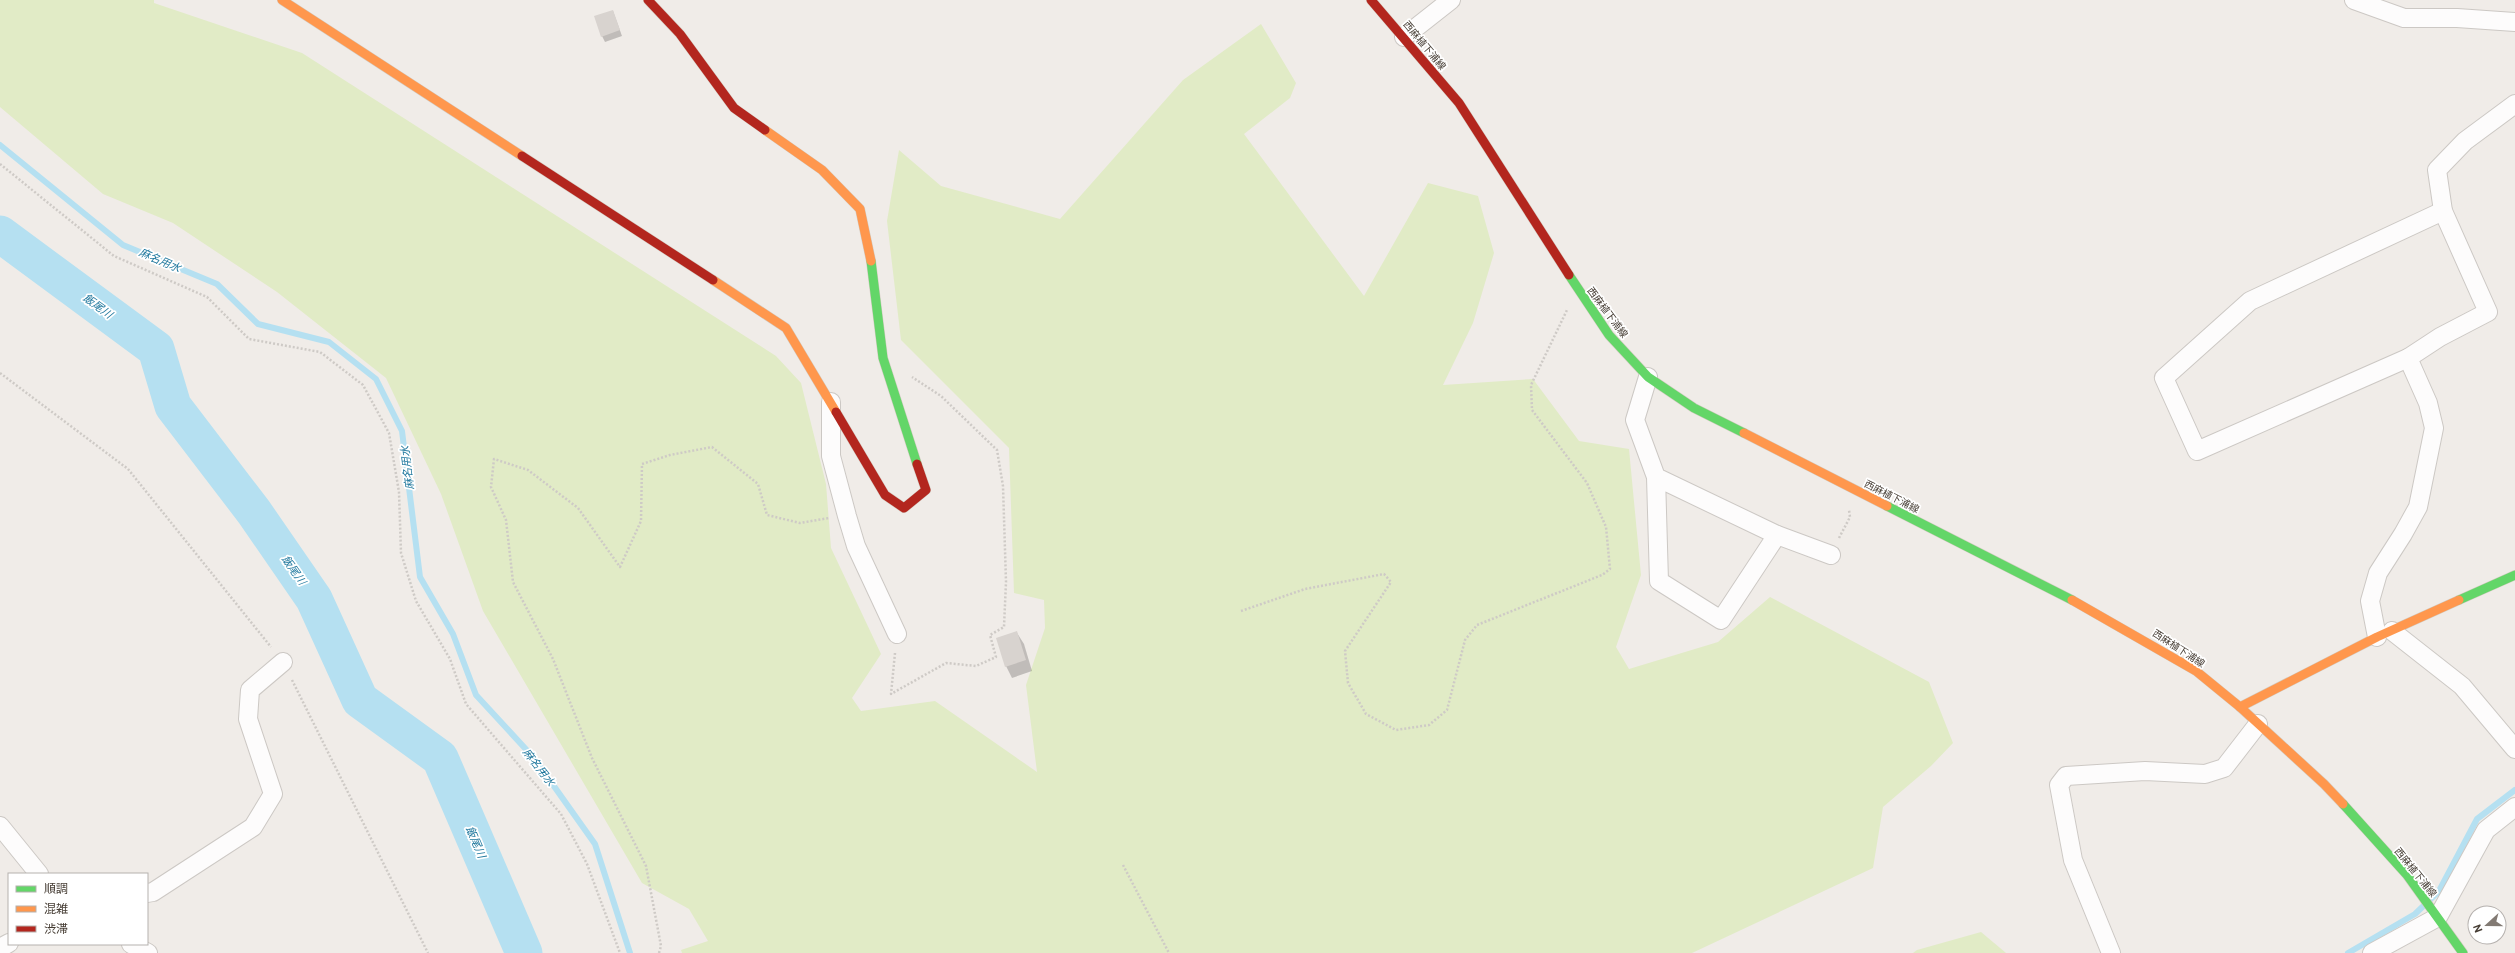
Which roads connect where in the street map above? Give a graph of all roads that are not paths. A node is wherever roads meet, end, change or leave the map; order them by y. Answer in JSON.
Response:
{"nodes":[{"id":1,"x":282,"y":0,"type":"edge"},
{"id":2,"x":648,"y":0,"type":"edge"},
{"id":3,"x":1371,"y":0,"type":"edge"},
{"id":4,"x":1451,"y":0,"type":"edge"},
{"id":5,"x":2354,"y":0,"type":"edge"},
{"id":6,"x":2515,"y":22,"type":"edge"},
{"id":7,"x":1404,"y":37,"type":"junction"},
{"id":8,"x":2515,"y":104,"type":"edge"},
{"id":9,"x":2443,"y":211,"type":"junction"},
{"id":10,"x":2408,"y":358,"type":"junction"},
{"id":11,"x":1648,"y":377,"type":"junction"},
{"id":12,"x":831,"y":402,"type":"junction"},
{"id":13,"x":1656,"y":477,"type":"junction"},
{"id":14,"x":1777,"y":535,"type":"junction"},
{"id":15,"x":1831,"y":555,"type":"road end"},
{"id":16,"x":2515,"y":575,"type":"edge"},
{"id":17,"x":897,"y":634,"type":"road end"},
{"id":18,"x":2385,"y":634,"type":"junction"},
{"id":19,"x":283,"y":662,"type":"road end"},
{"id":20,"x":2240,"y":707,"type":"junction"},
{"id":21,"x":2258,"y":724,"type":"junction"},
{"id":22,"x":2515,"y":749,"type":"edge"},
{"id":23,"x":2515,"y":807,"type":"edge"},
{"id":24,"x":0,"y":826,"type":"edge"},
{"id":25,"x":39,"y":873,"type":"edge"},
{"id":26,"x":148,"y":893,"type":"edge"},
{"id":27,"x":2438,"y":917,"type":"junction"},
{"id":28,"x":133,"y":945,"type":"edge"},
{"id":29,"x":148,"y":953,"type":"edge"},
{"id":30,"x":2111,"y":953,"type":"edge"},
{"id":31,"x":2372,"y":953,"type":"edge"},
{"id":32,"x":2463,"y":953,"type":"edge"}],
"edges":[{"from":1,"to":12,"type":"street"},
{"from":2,"to":12,"type":"street"},
{"from":3,"to":7,"type":"street","name":"西麻植下浦線"},
{"from":4,"to":7,"type":"street"},
{"from":5,"to":6,"type":"street"},
{"from":7,"to":11,"type":"street","name":"西麻植下浦線"},
{"from":8,"to":9,"type":"street"},
{"from":9,"to":10,"type":"street"},
{"from":9,"to":10,"type":"street"},
{"from":10,"to":18,"type":"street"},
{"from":11,"to":13,"type":"street"},
{"from":11,"to":20,"type":"street","name":"西麻植下浦線"},
{"from":12,"to":17,"type":"street"},
{"from":13,"to":14,"type":"street"},
{"from":13,"to":14,"type":"street"},
{"from":14,"to":15,"type":"street"},
{"from":16,"to":18,"type":"street"},
{"from":18,"to":20,"type":"street"},
{"from":18,"to":22,"type":"street"},
{"from":19,"to":26,"type":"street"},
{"from":20,"to":21,"type":"street","name":"西麻植下浦線"},
{"from":21,"to":27,"type":"street","name":"西麻植下浦線"},
{"from":21,"to":30,"type":"street"},
{"from":23,"to":27,"type":"street"},
{"from":24,"to":25,"type":"street"},
{"from":27,"to":31,"type":"street"},
{"from":27,"to":32,"type":"street","name":"西麻植下浦線"},
{"from":28,"to":29,"type":"street"}]}
